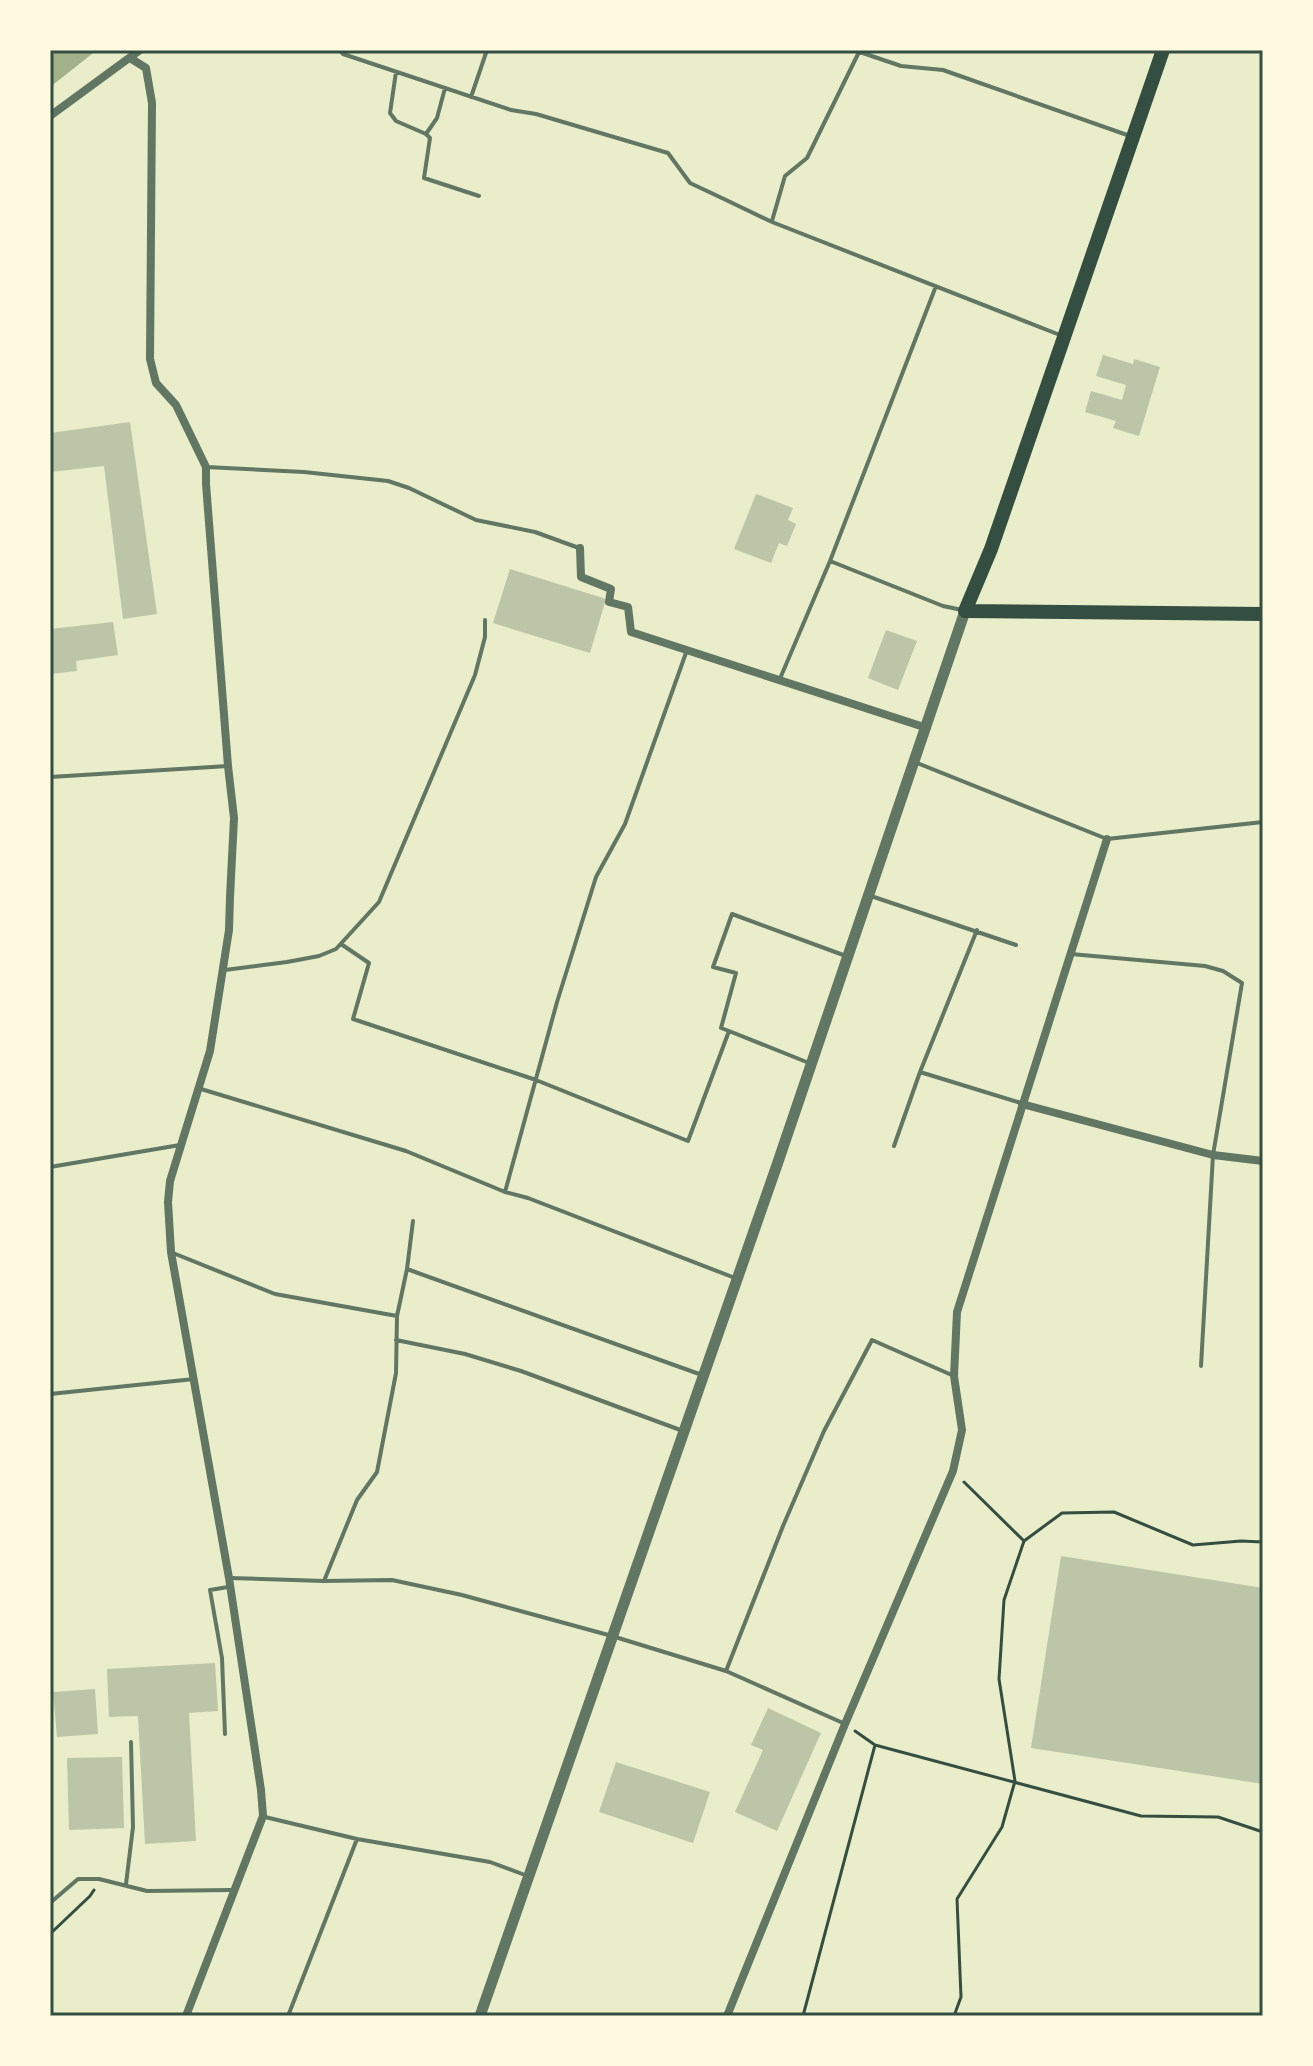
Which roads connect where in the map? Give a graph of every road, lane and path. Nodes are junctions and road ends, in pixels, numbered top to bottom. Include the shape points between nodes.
1 (140, 50) edge
2 (340, 50) edge
3 (487, 50) edge
4 (875, 50) edge
5 (1163, 50) edge
6 (857, 51) edge
7 (873, 57) junction
8 (130, 58) junction
9 (396, 72) junction
10 (445, 88) junction
11 (471, 97) junction
12 (50, 116) edge
13 (426, 134) junction
14 (1135, 138) junction
15 (479, 196) dead end
16 (772, 222) junction
17 (936, 286) junction
18 (1063, 336) junction
19 (206, 467) junction
20 (580, 548) joint
21 (830, 561) junction
22 (965, 611) junction
23 (1263, 614) edge
24 (485, 620) dead end
25 (687, 650) junction
26 (779, 681) junction
27 (927, 728) junction
28 (915, 763) junction
29 (228, 766) junction
30 (50, 777) edge
31 (1263, 822) edge
32 (1107, 839) junction
33 (868, 896) junction
34 (977, 930) junction
35 (341, 944) junction
36 (1016, 945) dead end
37 (1071, 954) junction
38 (848, 957) junction
39 (222, 970) junction
40 (729, 1031) junction
41 (811, 1064) junction
42 (920, 1072) junction
43 (536, 1080) junction
44 (197, 1088) junction
45 (1022, 1104) junction
46 (180, 1145) junction
47 (894, 1146) dead end
48 (1213, 1155) junction
49 (1263, 1161) edge
50 (50, 1167) edge
51 (505, 1192) junction
52 (413, 1221) dead end
53 (171, 1252) junction
54 (407, 1269) junction
55 (737, 1279) junction
56 (397, 1316) junction
57 (396, 1340) junction
58 (1201, 1366) dead end
59 (703, 1375) junction
60 (954, 1376) junction
61 (194, 1379) junction
62 (50, 1394) edge
63 (683, 1431) junction
64 (953, 1471) junction
65 (1024, 1541) junction
66 (1263, 1542) edge
67 (324, 1581) junction
68 (230, 1582) junction
69 (612, 1636) junction
70 (726, 1671) junction
71 (845, 1724) junction
72 (225, 1734) dead end
73 (131, 1742) dead end
74 (875, 1745) junction
75 (1015, 1781) junction
76 (263, 1816) junction
77 (1263, 1832) edge
78 (357, 1839) junction
79 (529, 1876) junction
80 (99, 1879) junction
81 (126, 1884) junction
82 (235, 1890) junction
83 (50, 1903) edge
84 (50, 1934) edge
85 (186, 2016) edge
86 (288, 2016) edge
87 (480, 2016) edge
88 (727, 2016) edge
89 (803, 2016) edge
90 (954, 2016) edge

1 - 8 street
2 - 9 lane
3 - 11 lane
4 - 7 lane
5 - 14 main road
6 - 7 lane
6 - 16 lane via 807,158 785,176
7 - 14 lane via 943,70
8 - 12 street
8 - 19 street via 146,68 152,103 150,359 156,383 176,405
9 - 10 lane
9 - 13 lane via 390,113
10 - 11 lane
10 - 13 lane via 437,118
11 - 16 lane via 668,153 690,183
13 - 15 lane via 430,138 424,178
14 - 18 main road
16 - 17 lane
17 - 18 lane
17 - 21 lane
18 - 22 main road
19 - 20 lane via 388,481 476,520
19 - 29 street
20 - 25 street via 581,577 611,589 609,602 628,607 631,632
21 - 22 lane
21 - 26 lane
22 - 23 main road
22 - 27 street
24 - 35 lane via 475,675 379,902
25 - 26 street
25 - 43 lane via 625,824 596,877
26 - 27 street
27 - 28 street
28 - 32 lane
28 - 33 street
29 - 30 lane
29 - 39 street via 234,818
31 - 32 lane
32 - 37 street
33 - 34 lane
33 - 38 street
34 - 36 lane
34 - 42 lane
35 - 39 lane via 319,956
35 - 43 lane via 369,963 353,1019
37 - 45 street
37 - 48 lane via 1205,966 1242,983
38 - 40 lane via 732,914 713,967 736,973 721,1028
38 - 41 street
39 - 44 street via 210,1051
40 - 41 lane
40 - 43 lane via 688,1141
41 - 55 street
42 - 45 lane
42 - 47 lane
43 - 51 lane
44 - 46 street
44 - 51 lane via 406,1151
45 - 48 street
45 - 60 street via 957,1312
46 - 50 lane
46 - 53 street via 168,1202
48 - 49 street
48 - 58 lane
51 - 55 lane
52 - 54 lane
53 - 56 lane via 275,1294
53 - 61 street
54 - 56 lane
54 - 59 lane
55 - 59 street
56 - 57 lane
57 - 63 lane via 521,1371
57 - 67 lane via 396,1373 377,1472 357,1500
59 - 63 street
60 - 64 street via 962,1430
60 - 70 lane via 872,1340 824,1431
61 - 62 lane
61 - 68 street
63 - 69 street
64 - 65 path
64 - 71 street
65 - 66 path via 1062,1513 1114,1512 1193,1545
65 - 75 path via 1004,1600 999,1679
67 - 68 lane
67 - 69 lane via 392,1580
68 - 72 lane via 210,1590 222,1658
68 - 76 street
69 - 70 lane
69 - 79 street
70 - 71 lane
71 - 74 path
71 - 88 street
73 - 81 lane via 133,1827
74 - 75 path
74 - 89 path
75 - 77 path via 1141,1816 1218,1817
75 - 90 path via 1002,1827 957,1899 961,1997
76 - 78 lane
76 - 82 street
78 - 79 lane via 490,1862
78 - 86 lane
79 - 87 street
80 - 81 lane
80 - 83 lane via 78,1879
80 - 84 path via 90,1896
81 - 82 lane via 147,1891
82 - 85 street

